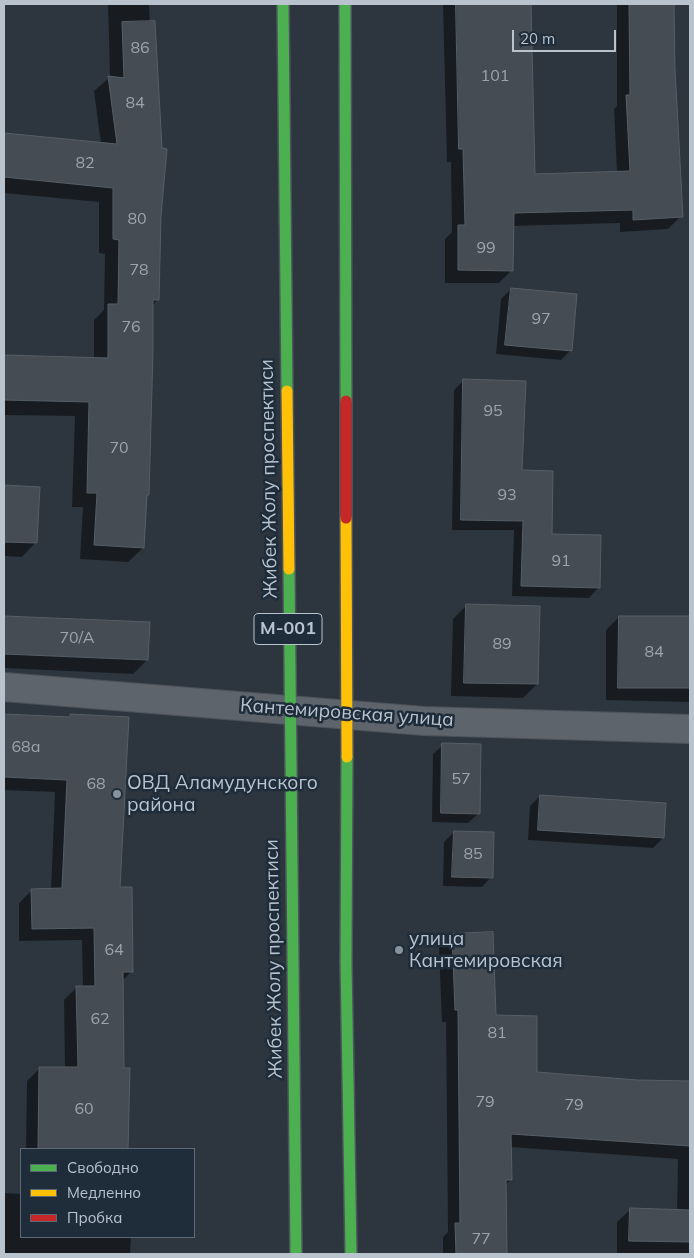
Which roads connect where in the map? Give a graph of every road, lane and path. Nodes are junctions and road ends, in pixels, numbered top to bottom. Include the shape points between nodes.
1 (283, 4) edge
2 (345, 4) edge
3 (4, 687) edge
4 (289, 709) junction
5 (347, 716) junction
6 (690, 729) edge
7 (296, 1254) edge
8 (351, 1254) edge

1 - 4 main road, Жибек Жолу проспектиси / М-001
2 - 5 main road, М-001
3 - 4 street, Кантемировская улица
4 - 5 street, Кантемировская улица
4 - 7 main road, Жибек Жолу проспектиси / М-001
5 - 6 street, Кантемировская улица
5 - 8 main road, М-001 via 346,962

